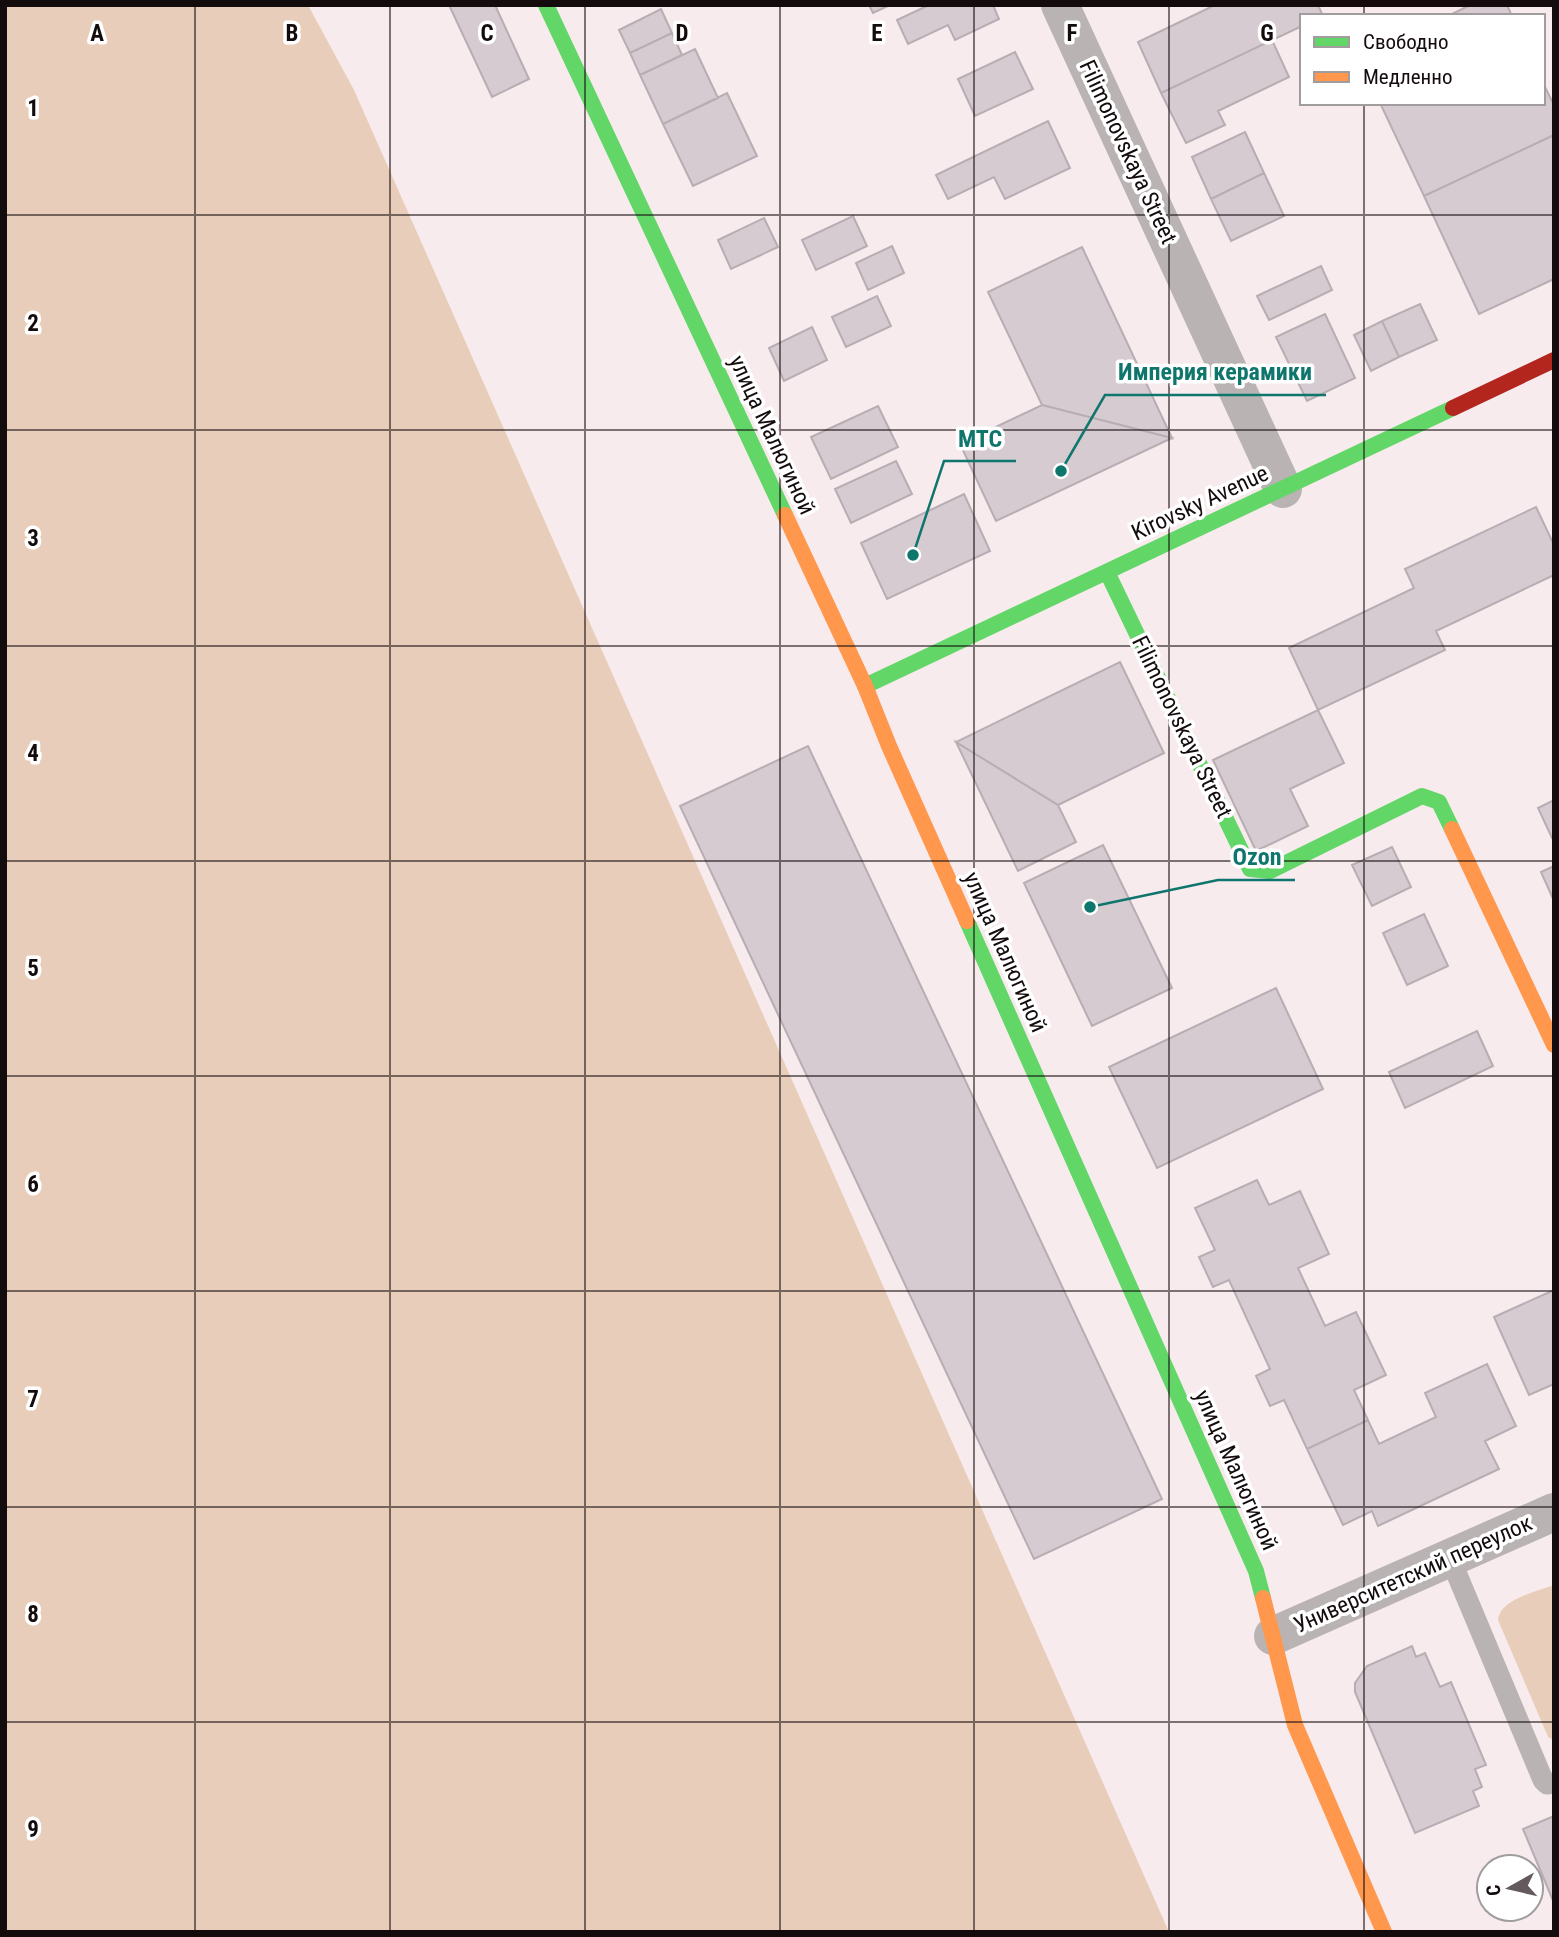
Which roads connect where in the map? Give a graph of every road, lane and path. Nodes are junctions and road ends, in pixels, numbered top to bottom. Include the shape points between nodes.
1 (546, 5) edge
2 (1060, 5) edge
3 (1554, 360) edge
4 (1283, 489) junction
5 (1107, 572) junction
6 (865, 687) junction
7 (1554, 1045) edge
8 (1554, 1512) edge
9 (1450, 1558) junction
10 (1273, 1636) junction
11 (1554, 1783) edge
12 (1384, 1932) edge

1 - 6 main road, улица Малюгиной
2 - 4 street, Filimonovskaya Street
3 - 4 main road, Kirovsky Avenue
4 - 5 main road, Kirovsky Avenue
5 - 6 main road, Kirovsky Avenue
5 - 7 main road, Filimonovskaya Street via 1250,869 1270,871 1422,796 1439,802
6 - 10 main road, улица Малюгиной via 1256,1571
8 - 9 street, Университетский переулок
9 - 10 street, Университетский переулок
9 - 11 lane via 1543,1780
10 - 12 main road, улица Малюгиной via 1295,1725

